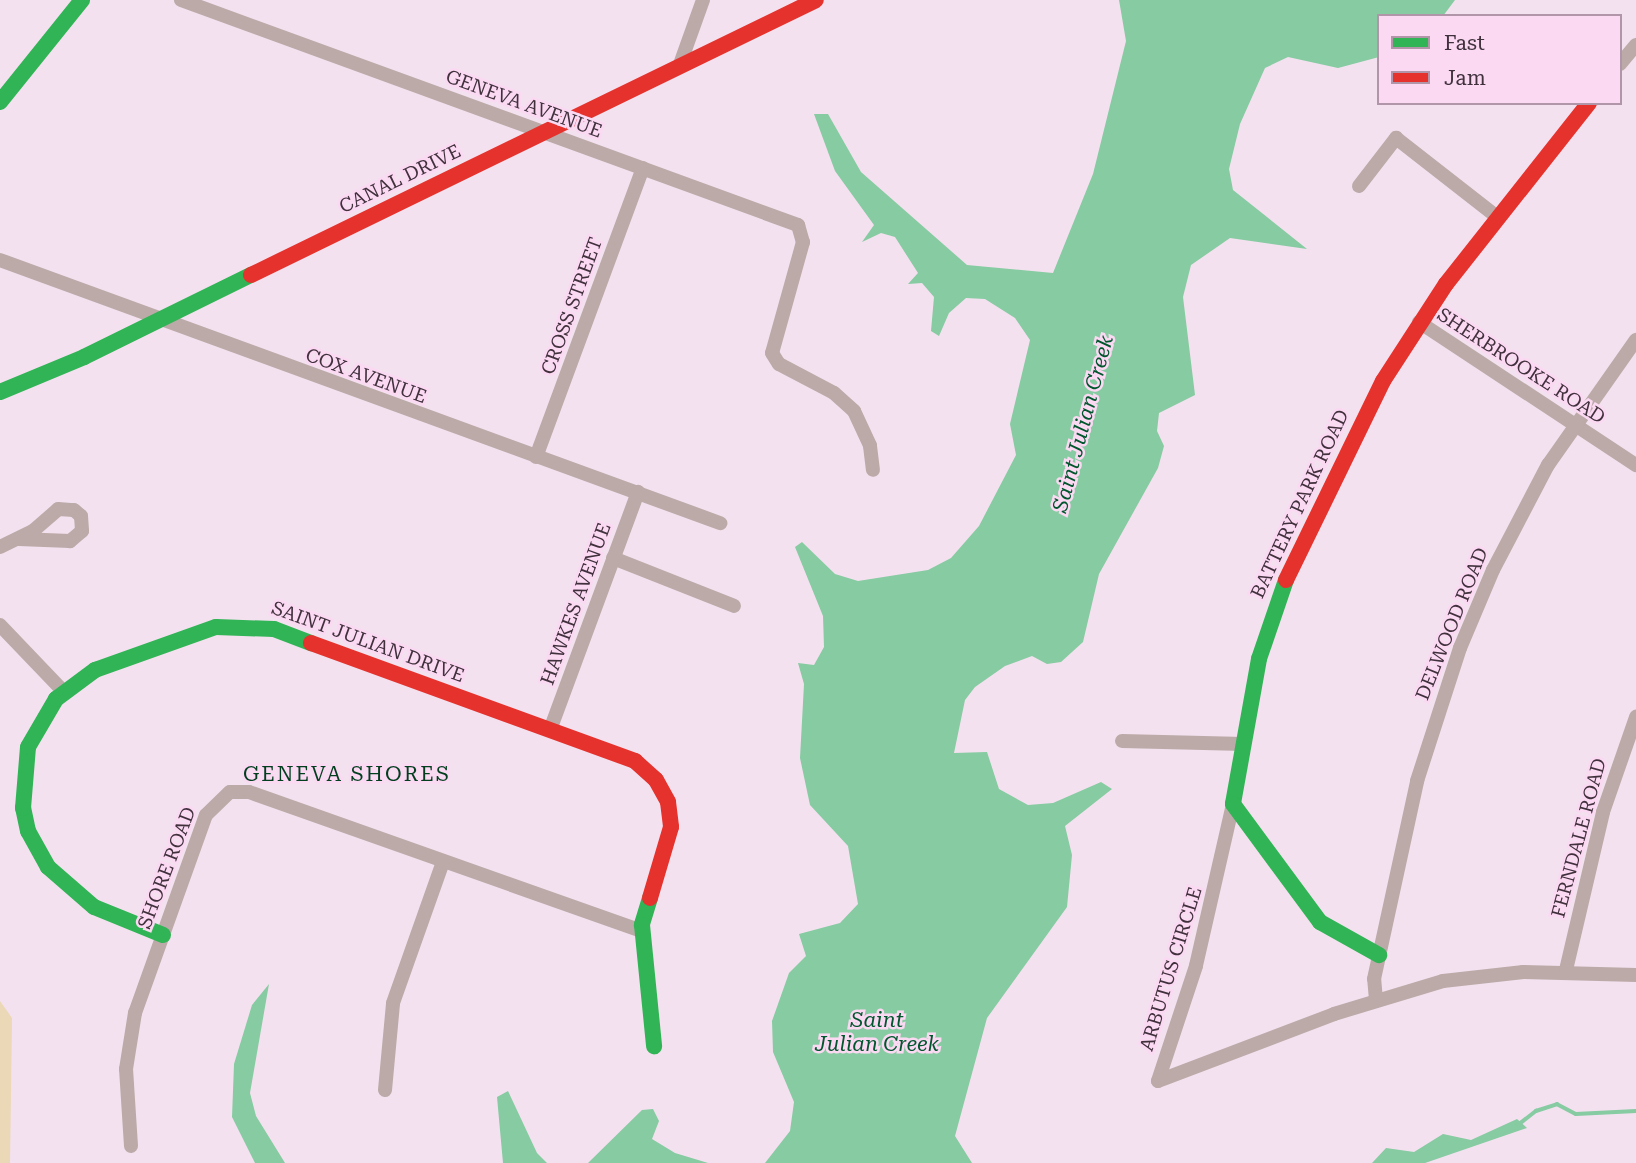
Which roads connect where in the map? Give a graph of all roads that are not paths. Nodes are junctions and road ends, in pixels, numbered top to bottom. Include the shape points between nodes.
1 (82, 0) edge
2 (181, 0) edge
3 (703, 0) edge
4 (816, 0) edge
5 (1636, 45) edge
6 (1622, 62) edge
7 (680, 67) junction
8 (0, 102) edge
9 (1587, 105) edge
10 (545, 131) junction
11 (643, 167) junction
12 (1359, 186) dead end
13 (1497, 217) junction
14 (0, 260) edge
15 (157, 320) junction
16 (1419, 322) junction
17 (1636, 340) edge
18 (0, 392) edge
19 (1574, 424) junction
20 (536, 457) junction
21 (1636, 465) edge
22 (873, 470) dead end
23 (638, 492) junction
24 (720, 523) dead end
25 (19, 539) dead end
26 (0, 547) edge
27 (613, 558) junction
28 (734, 606) dead end
29 (0, 625) edge
30 (64, 691) junction
31 (1636, 716) edge
32 (550, 730) junction
33 (1122, 741) dead end
34 (1244, 744) junction
35 (1233, 804) junction
36 (443, 862) junction
37 (642, 932) junction
38 (163, 935) junction
39 (1379, 955) junction
40 (1566, 970) junction
41 (1636, 975) edge
42 (1376, 1000) junction
43 (654, 1046) dead end
44 (385, 1090) dead end
45 (131, 1146) dead end

1 - 8 street
2 - 10 street, GENEVA AVENUE
3 - 7 street
4 - 7 street, CANAL DRIVE
5 - 6 street
7 - 10 street, CANAL DRIVE
9 - 13 street, BATTERY PARK ROAD
10 - 11 street, GENEVA AVENUE
10 - 15 street, CANAL DRIVE
11 - 20 street, CROSS STREET
11 - 22 street, GENEVA AVENUE via 798,225 804,237 773,346 775,360 834,393 853,411 868,439
12 - 13 street via 1396,138
13 - 16 street, BATTERY PARK ROAD
14 - 15 street, COX AVENUE
15 - 18 street, CANAL DRIVE
15 - 20 street, COX AVENUE
16 - 19 street, SHERBROOKE ROAD
16 - 34 street, BATTERY PARK ROAD via 1366,412 1279,594 1259,659
17 - 19 street, DELWOOD ROAD
19 - 21 street, SHERBROOKE ROAD
19 - 39 street, DELWOOD ROAD via 1505,546 1456,660 1416,781
20 - 23 street, COX AVENUE
23 - 24 street, COX AVENUE
23 - 27 street, HAWKES AVENUE
25 - 26 street
27 - 28 street
27 - 32 street, HAWKES AVENUE
29 - 30 street
30 - 32 street, SAINT JULIAN DRIVE via 95,670 216,627 257,625
30 - 38 street, SAINT JULIAN DRIVE via 34,733 25,760 22,802 28,831 48,867 74,894
31 - 40 street, FERNDALE ROAD via 1602,812
32 - 37 street, SAINT JULIAN DRIVE via 635,761 663,790 671,815 670,834 645,907
33 - 34 street
34 - 35 street, BATTERY PARK ROAD
35 - 39 street via 1321,922
35 - 42 street, ARBUTUS CIRCLE via 1196,966 1158,1081
36 - 37 street, SHORE ROAD
36 - 38 street, SHORE ROAD via 250,792 230,793 206,815
36 - 44 street via 393,1003
37 - 43 street, SAINT JULIAN DRIVE
38 - 45 street, SHORE ROAD via 130,1033 126,1104
39 - 42 street
40 - 41 street
40 - 42 street via 1443,981

